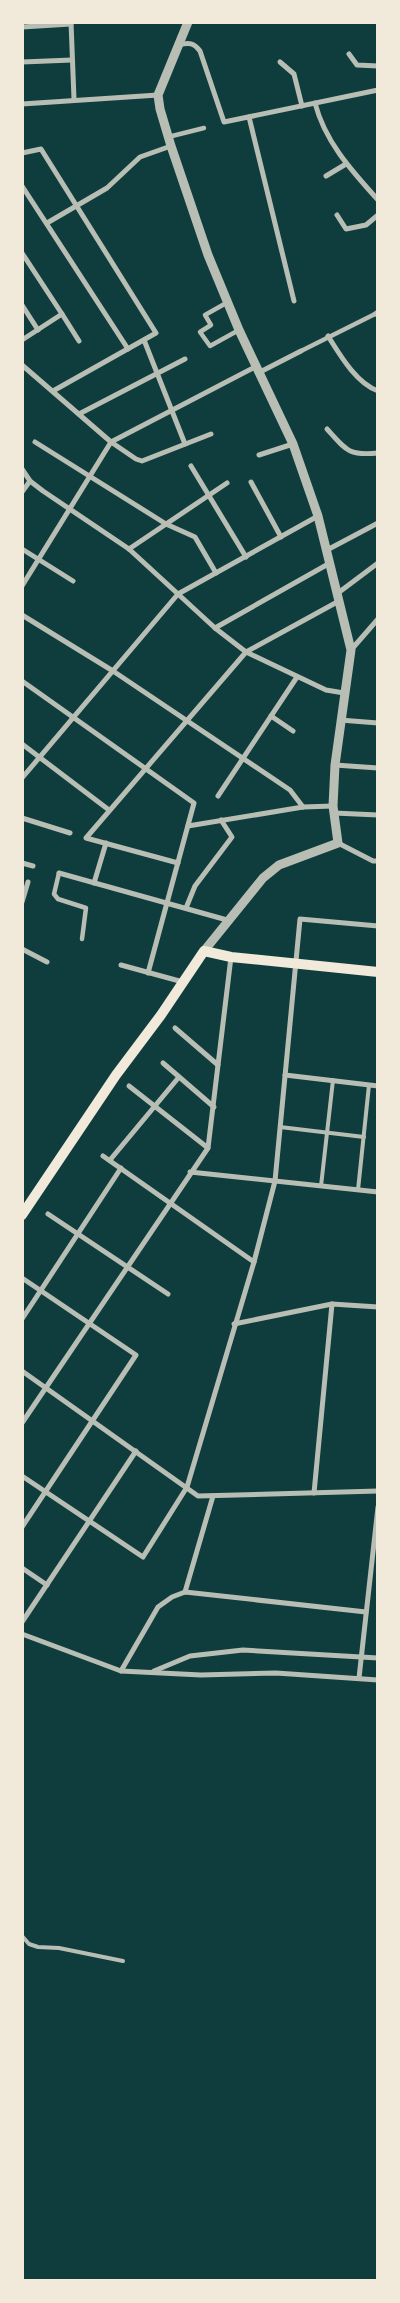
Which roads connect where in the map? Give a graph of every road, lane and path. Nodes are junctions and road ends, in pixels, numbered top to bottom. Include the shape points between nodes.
1 (188, 22) edge
2 (71, 23) edge
3 (22, 26) edge
4 (177, 46) junction
5 (349, 54) dead end
6 (72, 60) junction
7 (22, 62) edge
8 (280, 62) dead end
9 (378, 66) edge
10 (378, 90) edge
11 (158, 95) junction
12 (74, 100) junction
13 (315, 103) junction
14 (22, 104) edge
15 (302, 106) junction
16 (249, 117) junction
17 (204, 128) dead end
18 (169, 142) junction
19 (22, 153) edge
20 (346, 164) junction
21 (326, 176) dead end
22 (22, 186) edge
23 (378, 200) edge
24 (78, 206) junction
25 (336, 215) dead end
26 (378, 215) edge
27 (47, 223) junction
28 (22, 253) edge
29 (294, 301) dead end
30 (228, 302) junction
31 (22, 305) edge
32 (376, 313) edge
33 (62, 314) junction
34 (38, 330) junction
35 (239, 330) junction
36 (328, 336) junction
37 (22, 340) edge
38 (144, 340) junction
39 (79, 341) dead end
40 (128, 348) junction
41 (301, 351) joint
42 (185, 359) dead end
43 (22, 366) edge
44 (258, 369) junction
45 (157, 373) junction
46 (53, 391) junction
47 (378, 391) edge
48 (171, 409) junction
49 (79, 414) junction
50 (327, 429) dead end
51 (211, 434) dead end
52 (35, 442) dead end
53 (111, 442) junction
54 (185, 444) junction
55 (293, 444) junction
56 (378, 453) edge
57 (259, 455) dead end
58 (191, 466) dead end
59 (22, 469) edge
60 (90, 477) junction
61 (30, 481) junction
62 (226, 482) dead end
63 (251, 482) dead end
64 (22, 492) edge
65 (210, 494) junction
66 (70, 509) junction
67 (318, 516) junction
68 (166, 524) junction
69 (376, 526) edge
70 (281, 537) junction
71 (22, 549) edge
72 (129, 549) junction
73 (327, 550) junction
74 (246, 557) junction
75 (39, 559) junction
76 (330, 562) junction
77 (378, 563) edge
78 (216, 573) junction
79 (73, 581) dead end
80 (22, 586) edge
81 (178, 594) junction
82 (339, 597) junction
83 (22, 615) edge
84 (378, 619) edge
85 (215, 628) junction
86 (351, 650) junction
87 (246, 652) junction
88 (113, 671) junction
89 (297, 677) junction
90 (22, 681) edge
91 (344, 693) junction
92 (271, 716) junction
93 (74, 717) junction
94 (186, 720) junction
95 (340, 720) junction
96 (378, 723) edge
97 (292, 732) dead end
98 (22, 744) edge
99 (40, 757) junction
100 (243, 759) junction
101 (335, 765) junction
102 (145, 768) junction
103 (378, 768) edge
104 (22, 778) edge
105 (218, 796) dead end
106 (302, 807) junction
107 (333, 809) junction
108 (109, 810) junction
109 (378, 815) edge
110 (22, 818) edge
111 (221, 820) junction
112 (188, 826) junction
113 (70, 833) dead end
114 (338, 843) junction
115 (106, 844) junction
116 (375, 861) edge
117 (22, 863) edge
118 (178, 863) junction
119 (33, 866) dead end
120 (59, 873) joint
121 (28, 882) dead end
122 (94, 883) junction
123 (22, 902) edge
124 (167, 903) junction
125 (186, 908) junction
126 (227, 920) junction
127 (378, 926) edge
128 (82, 939) dead end
129 (22, 948) edge
130 (204, 951) junction
131 (231, 957) junction
132 (47, 962) dead end
133 (295, 963) junction
134 (122, 965) dead end
135 (378, 972) edge
136 (148, 973) junction
137 (184, 982) junction
138 (175, 1028) dead end
139 (163, 1063) dead end
140 (218, 1065) junction
141 (285, 1075) junction
142 (180, 1077) junction
143 (333, 1080) junction
144 (369, 1085) junction
145 (129, 1086) dead end
146 (378, 1086) edge
147 (155, 1106) junction
148 (214, 1107) junction
149 (280, 1128) junction
150 (327, 1133) junction
151 (364, 1137) junction
152 (208, 1148) junction
153 (103, 1156) dead end
154 (110, 1160) junction
155 (121, 1168) junction
156 (190, 1172) junction
157 (275, 1181) junction
158 (322, 1186) junction
159 (358, 1190) junction
160 (378, 1192) edge
161 (169, 1202) junction
162 (48, 1214) dead end
163 (22, 1215) edge
164 (78, 1234) junction
165 (254, 1262) junction
166 (126, 1267) junction
167 (22, 1278) edge
168 (41, 1290) junction
169 (168, 1294) dead end
170 (332, 1304) junction
171 (378, 1307) edge
172 (22, 1319) edge
173 (89, 1323) junction
174 (234, 1324) junction
175 (22, 1371) edge
176 (46, 1388) junction
177 (93, 1421) junction
178 (22, 1422) edge
179 (136, 1451) junction
180 (22, 1476) edge
181 (187, 1487) junction
182 (378, 1491) edge
183 (46, 1492) junction
184 (314, 1492) junction
185 (213, 1496) junction
186 (378, 1507) edge
187 (89, 1521) junction
188 (22, 1527) edge
189 (22, 1568) edge
190 (47, 1585) junction
191 (184, 1592) junction
192 (366, 1612) junction
193 (22, 1622) edge
194 (22, 1634) edge
195 (361, 1657) junction
196 (378, 1658) edge
197 (121, 1671) junction
198 (153, 1671) junction
199 (359, 1678) junction
200 (378, 1680) edge
201 (378, 1824) edge
202 (378, 1834) edge
203 (22, 1936) edge
204 (123, 1961) dead end

1 - 4 street
2 - 3 street
2 - 6 street
4 - 11 street
4 - 16 street via 187,42 200,50 224,122
5 - 9 street via 357,65
6 - 7 street
6 - 12 street
8 - 15 street via 294,74
10 - 13 street
11 - 12 street
11 - 18 street
12 - 14 street
13 - 15 street
13 - 20 street via 326,133
15 - 16 street
16 - 29 street
17 - 18 street
18 - 24 street via 140,157 107,188
18 - 30 street via 208,255
19 - 24 street via 41,149
20 - 21 street
20 - 23 street
22 - 27 street
24 - 27 street
24 - 38 street via 156,333
25 - 26 street via 346,229 366,225
27 - 40 street
28 - 33 street
30 - 35 street
30 - 35 street via 205,315 211,325 200,332 210,346
31 - 34 street
32 - 36 street
33 - 34 street
33 - 39 street
34 - 37 street
35 - 44 street
36 - 41 street
36 - 47 street via 367,387
38 - 40 street
38 - 45 street
40 - 46 street
41 - 44 street
42 - 45 street
43 - 46 street
44 - 48 street
44 - 55 street
45 - 48 street
45 - 49 street
46 - 49 street
48 - 53 street
48 - 54 street
49 - 53 street
50 - 56 street via 344,448 358,455
51 - 54 street
52 - 60 street
53 - 54 street via 142,461
53 - 60 street
55 - 57 street
55 - 67 street
58 - 65 street
59 - 61 street
60 - 66 street
60 - 68 street
61 - 64 street
61 - 66 street
62 - 65 street
63 - 70 street
65 - 68 street
65 - 74 street
66 - 72 street
66 - 75 street
67 - 70 street
67 - 73 street
68 - 72 street
68 - 78 street via 195,537
69 - 73 street
70 - 74 street
71 - 75 street
72 - 81 street
73 - 76 street
74 - 78 street
75 - 79 street
75 - 80 street
76 - 82 street
76 - 85 street
77 - 82 street
78 - 81 street
81 - 85 street
81 - 88 street
82 - 86 street
82 - 87 street
83 - 88 street
84 - 86 street
85 - 87 street
86 - 91 street
87 - 89 street
87 - 94 street
88 - 93 street
88 - 94 street
89 - 91 street via 326,690
89 - 92 street
90 - 93 street
91 - 95 street
92 - 97 street
92 - 100 street
93 - 99 street
93 - 102 street
94 - 100 street
94 - 102 street
95 - 96 street
95 - 101 street
98 - 99 street
99 - 104 street
99 - 108 street
100 - 105 street
100 - 106 street via 290,790
101 - 103 street
101 - 107 street
102 - 108 street
102 - 112 street via 194,803
106 - 107 street
106 - 111 street
107 - 109 street
107 - 114 street
108 - 115 street via 86,838
110 - 113 street
111 - 112 street
111 - 125 street via 232,837 195,886
112 - 118 street
114 - 116 street
114 - 126 street via 279,866 263,878
115 - 118 street
115 - 122 street
117 - 119 street
118 - 124 street
120 - 122 street
120 - 128 street via 54,894 58,900 86,908
121 - 123 street
122 - 124 street
124 - 125 street
124 - 136 street
125 - 126 street
126 - 130 street
127 - 133 street via 300,919
129 - 132 street
130 - 131 main road
130 - 137 main road
131 - 133 main road
131 - 140 street
133 - 135 main road
133 - 141 street
134 - 136 street
136 - 137 street
137 - 163 main road via 116,1075
138 - 140 street
139 - 142 street
140 - 148 street
141 - 143 street
141 - 149 street
142 - 147 street
142 - 148 street
143 - 144 street
143 - 150 lane
144 - 146 street
144 - 151 lane
145 - 147 street
147 - 152 street
147 - 154 street
148 - 152 street
149 - 150 lane
149 - 157 street
150 - 151 lane
150 - 158 lane
151 - 159 lane
152 - 156 street
153 - 154 street
154 - 155 street
155 - 161 street
155 - 164 street
156 - 157 street
156 - 161 street
157 - 158 street
157 - 165 street
158 - 159 street
159 - 160 street
161 - 165 street
161 - 166 street
162 - 164 street
164 - 166 street
164 - 168 street
165 - 174 street
166 - 169 street
166 - 173 street
167 - 168 street
168 - 172 street
168 - 173 street
170 - 171 street
170 - 174 street
170 - 184 street
173 - 176 street
173 - 177 street via 136,1355
174 - 181 street
175 - 176 street
176 - 177 street
176 - 178 street
177 - 179 street
177 - 183 street
179 - 181 street
179 - 187 street
180 - 183 street
181 - 185 street via 198,1496
181 - 187 street via 143,1557
182 - 184 street
183 - 187 street
183 - 188 street
184 - 185 street
185 - 191 street
186 - 192 street
187 - 190 street
189 - 190 street
190 - 193 street
191 - 192 street
191 - 197 street via 172,1596 158,1607
192 - 195 street
194 - 197 street
195 - 196 street
195 - 198 street via 243,1650 190,1656
195 - 199 street
197 - 198 street
198 - 199 street
199 - 200 street
201 - 202 lane
203 - 204 lane via 29,1944

